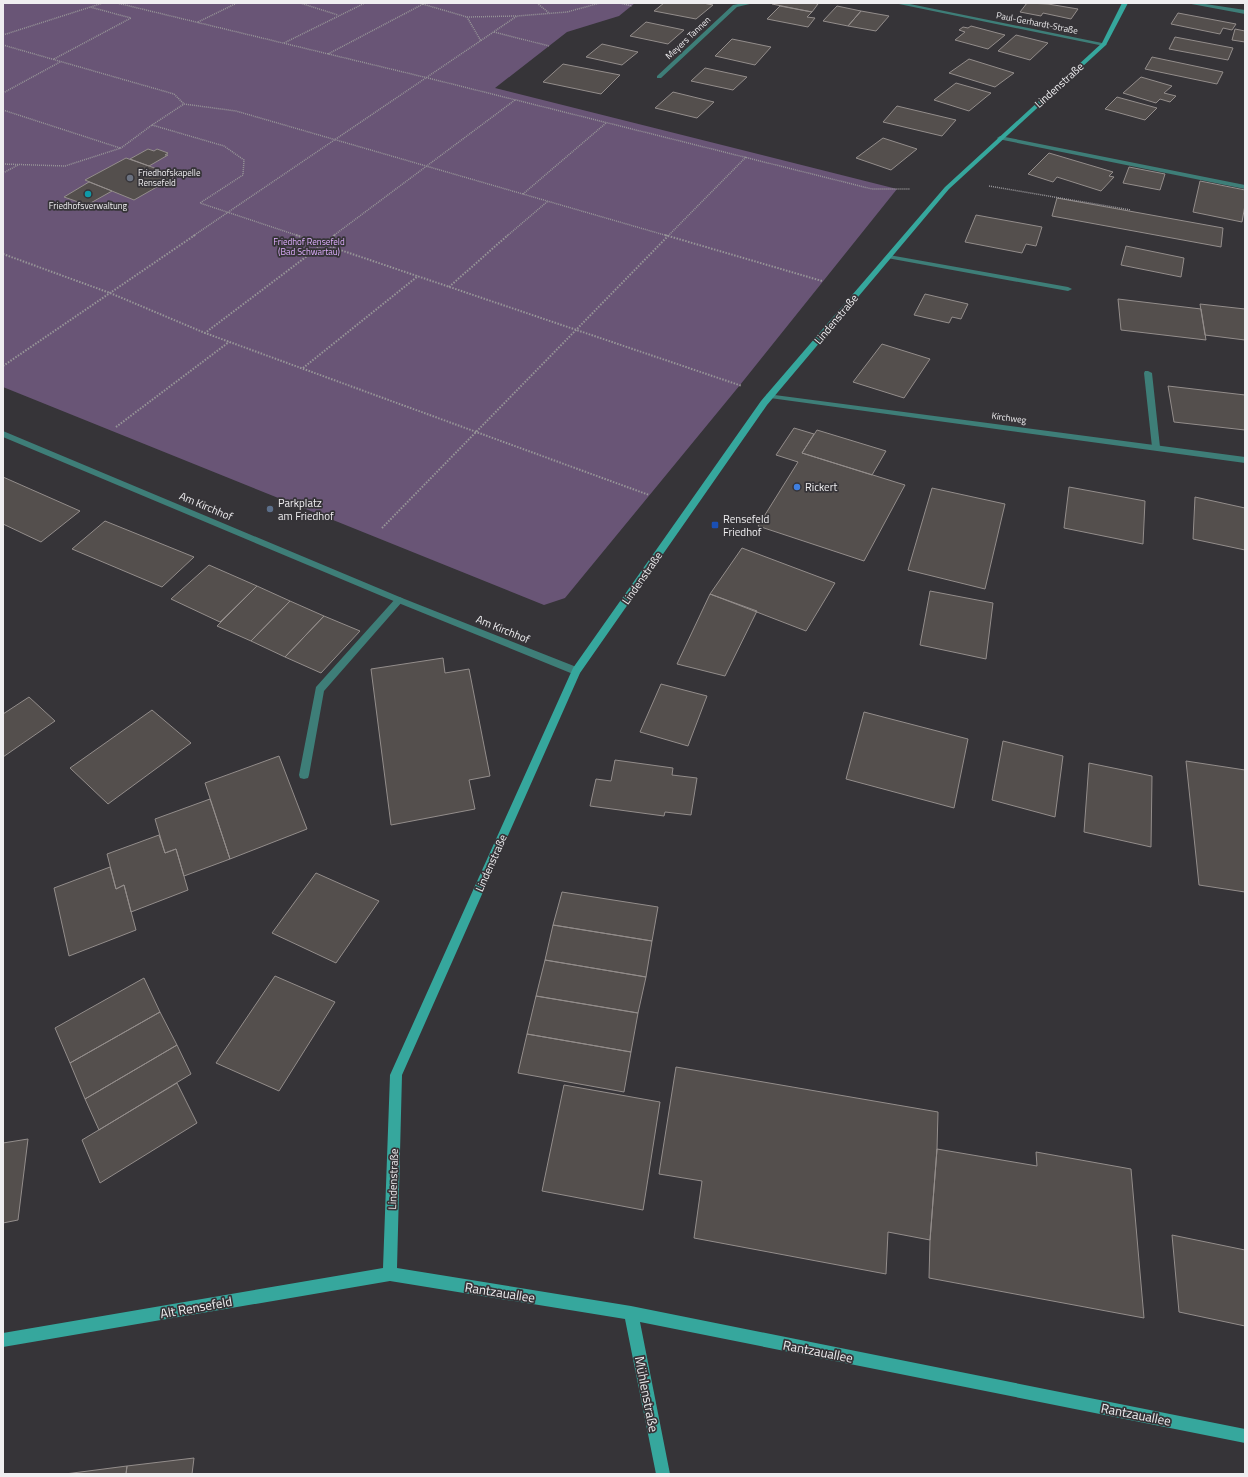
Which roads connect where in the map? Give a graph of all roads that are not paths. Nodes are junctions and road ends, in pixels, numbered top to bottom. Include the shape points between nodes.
1 (751, 3) edge
2 (897, 3) edge
3 (1125, 3) edge
4 (1189, 3) edge
5 (1245, 12) edge
6 (1104, 44) junction
7 (659, 77) dead end
8 (1000, 138) junction
9 (1245, 187) edge
10 (889, 257) junction
11 (1068, 289) dead end
12 (1148, 373) dead end
13 (770, 396) junction
14 (3, 434) edge
15 (1156, 447) junction
16 (1245, 460) edge
17 (399, 600) junction
18 (576, 671) junction
19 (304, 775) dead end
20 (390, 1274) junction
21 (631, 1313) junction
22 (3, 1340) edge
23 (1245, 1436) edge
24 (663, 1474) edge

1 - 7 street, Meyers Tannen via 735,6
2 - 6 street, Paul-Gerhardt-Straße
3 - 6 street, Lindenstraße
4 - 5 street
6 - 8 street, Lindenstraße
8 - 9 street
8 - 10 street, Lindenstraße via 947,188
10 - 11 street
10 - 13 street, Lindenstraße
12 - 15 street
13 - 15 street, Kirchweg
13 - 18 street, Lindenstraße
14 - 17 street, Am Kirchhof
15 - 16 street, Kirchweg
17 - 18 street, Am Kirchhof
17 - 19 street via 319,690
18 - 20 street, Lindenstraße via 396,1075
20 - 21 street, Rantzauallee
20 - 22 street, Alt Rensefeld
21 - 23 street, Rantzauallee
21 - 24 street, Mühlenstraße

